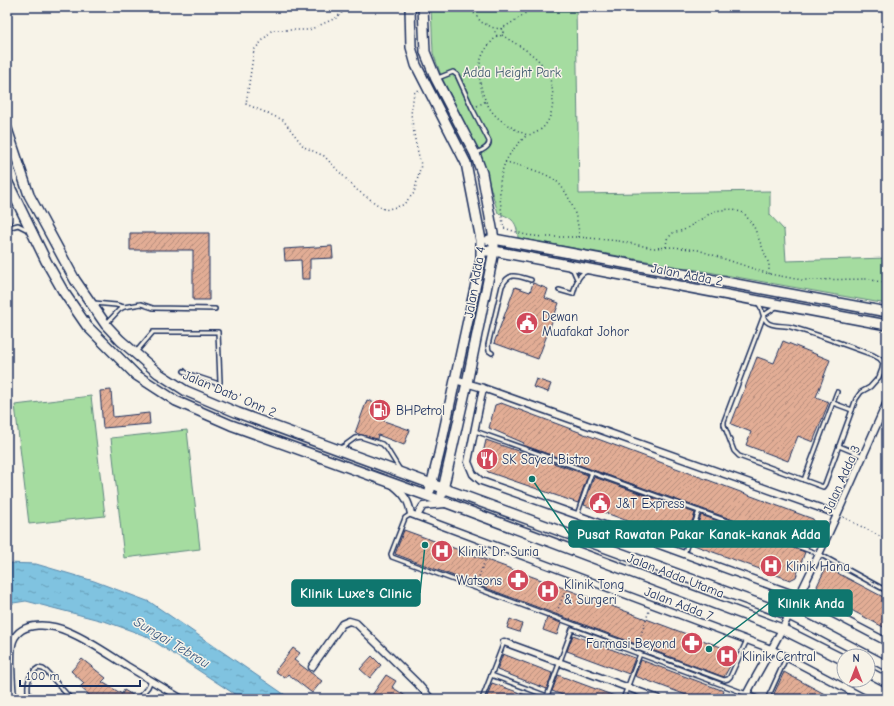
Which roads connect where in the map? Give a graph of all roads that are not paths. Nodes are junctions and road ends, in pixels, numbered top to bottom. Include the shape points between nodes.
1 (410, 7) edge
2 (423, 7) edge
3 (436, 79) junction
4 (7, 128) edge
5 (475, 154) junction
6 (7, 181) edge
7 (7, 218) edge
8 (9, 227) edge
9 (481, 240) junction
10 (494, 240) junction
11 (37, 241) junction
12 (482, 251) junction
13 (494, 251) junction
14 (524, 257) junction
15 (546, 261) junction
16 (490, 275) junction
17 (624, 276) junction
18 (578, 279) junction
19 (530, 280) dead end
20 (559, 290) dead end
21 (755, 300) junction
22 (89, 302) junction
23 (780, 305) junction
24 (124, 307) junction
25 (215, 308) dead end
26 (887, 312) edge
27 (764, 315) junction
28 (106, 325) junction
29 (887, 325) edge
30 (134, 353) junction
31 (492, 353) dead end
32 (184, 371) dead end
33 (455, 380) junction
34 (467, 383) junction
35 (483, 388) junction
36 (837, 392) dead end
37 (887, 402) edge
38 (833, 403) junction
39 (852, 410) junction
40 (475, 431) junction
41 (839, 446) junction
42 (336, 449) junction
43 (863, 456) junction
44 (592, 472) junction
45 (402, 473) junction
46 (804, 480) junction
47 (388, 481) junction
48 (432, 484) junction
49 (444, 488) junction
50 (428, 496) junction
51 (440, 500) junction
52 (450, 504) junction
53 (699, 512) junction
54 (837, 514) junction
55 (414, 515) junction
56 (577, 515) junction
57 (684, 554) junction
58 (819, 554) junction
59 (887, 591) edge
60 (798, 596) junction
61 (789, 615) junction
62 (782, 629) junction
63 (747, 640) junction
64 (504, 642) joint
65 (887, 642) edge
66 (771, 649) junction
67 (640, 654) junction
68 (787, 656) junction
69 (836, 656) edge
70 (560, 662) junction
71 (887, 666) edge
72 (312, 667) dead end
73 (491, 675) junction
74 (876, 676) edge
75 (151, 680) junction
76 (887, 682) edge
77 (627, 687) junction
78 (746, 696) edge
79 (546, 697) edge
80 (13, 699) edge
81 (30, 699) edge
82 (71, 699) edge
83 (138, 699) edge
84 (182, 699) edge
85 (431, 699) edge
86 (482, 699) edge
87 (555, 699) edge
88 (623, 699) edge
89 (659, 699) edge
90 (760, 699) edge
91 (772, 699) edge
92 (866, 699) edge

1 - 9 main road, Jalan Adda 4 via 411,47 416,65 466,163
2 - 3 main road, Jalan Adda 4 via 425,52
3 - 5 main road, Jalan Adda 4
3 - 5 lane via 456,73 489,141 488,147
4 - 22 main road, Jalan Dato' Onn 2 via 29,195
5 - 10 main road, Jalan Adda 4 via 482,173
6 - 11 main road, Jalan Dato' Onn 2
7 - 8 lane
8 - 11 lane via 18,225 27,229
9 - 10 main road, Jalan Adda 2
9 - 12 main road, Jalan Adda 4
10 - 13 main road, Jalan Adda 4
10 - 26 main road, Jalan Adda 2
11 - 47 main road, Jalan Dato' Onn 2 via 63,291 87,326 143,379 176,401 231,425
12 - 13 main road, Jalan Adda 2
12 - 33 main road, Jalan Adda 4
13 - 14 main road, Jalan Adda 2
13 - 16 main road, Jalan Adda 4
14 - 15 main road, Jalan Adda 2
14 - 16 main road via 500,259
15 - 17 main road, Jalan Adda 2
15 - 18 lane via 573,270
16 - 34 main road, Jalan Adda 4
17 - 18 lane via 617,278 589,271 584,272
17 - 21 main road, Jalan Adda 2
18 - 20 lane via 573,294
19 - 31 lane via 512,275 506,278 488,345
21 - 23 main road, Jalan Adda 2
21 - 27 lane via 761,306
22 - 24 lane
22 - 28 main road, Jalan Dato' Onn 2
23 - 27 lane
23 - 29 main road, Jalan Adda 2
24 - 25 lane via 141,304 153,308
24 - 28 lane
27 - 39 lane via 766,322 770,324 796,328 880,359 883,363 879,377 861,392
27 - 46 lane via 724,425 734,451 739,456
28 - 30 main road, Jalan Dato' Onn 2
30 - 32 lane via 153,332 218,332 219,384
30 - 42 main road, Jalan Dato' Onn 2 via 186,391
33 - 34 street
33 - 48 main road, Jalan Adda 4
34 - 35 street
34 - 49 main road, Jalan Adda 4
35 - 40 street
35 - 54 street
36 - 38 lane
37 - 43 street, Jalan Adda 3
38 - 39 lane
38 - 46 lane
39 - 41 lane
40 - 44 lane
40 - 56 street via 468,462 473,474 480,481
41 - 43 lane
41 - 46 lane via 825,484 822,486
42 - 45 main road, Jalan Dato' Onn 2
42 - 45 lane via 361,437 382,444
43 - 54 street, Jalan Adda 3
44 - 53 lane
44 - 56 lane
45 - 48 main road, Jalan Dato' Onn 2
47 - 50 main road, Jalan Dato' Onn 2
47 - 55 street via 402,492
48 - 49 main road, Jalan Adda Utama
48 - 50 main road, Jalan Adda 4
49 - 51 main road, Jalan Adda 4
49 - 61 main road, Jalan Adda Utama
50 - 51 main road, Jalan Adda Utama
51 - 52 main road, Jalan Adda Utama
52 - 55 street via 424,506
52 - 62 main road, Jalan Adda Utama
53 - 57 lane
53 - 58 lane
54 - 58 street, Jalan Adda 3
55 - 63 street, Jalan Adda 7
55 - 63 lane via 405,518 391,556 724,680 730,677
56 - 57 street
57 - 60 street
58 - 59 lane
58 - 60 street, Jalan Adda 3
60 - 61 street, Jalan Adda 3
60 - 65 street
61 - 62 street, Jalan Adda 3
61 - 71 main road, Jalan Adda Utama
62 - 66 street, Jalan Adda 3
62 - 69 main road, Jalan Adda Utama
63 - 66 street, Jalan Adda 7
64 - 70 street
64 - 73 lane
66 - 68 street, Jalan Adda 7
66 - 78 street, Jalan Adda 3
67 - 70 lane via 572,629
67 - 77 lane
67 - 78 lane
68 - 91 lane via 770,691
68 - 92 street, Jalan Adda 7
70 - 77 street
70 - 79 lane
72 - 85 street via 342,624 349,621 356,623
73 - 79 lane
73 - 86 lane
74 - 76 main road
75 - 80 street via 68,631 52,626 31,626 17,634 12,642
75 - 83 lane
75 - 84 street
77 - 88 lane
77 - 89 street
78 - 90 lane
79 - 87 lane
81 - 82 lane via 27,688 29,679 38,668 47,672

